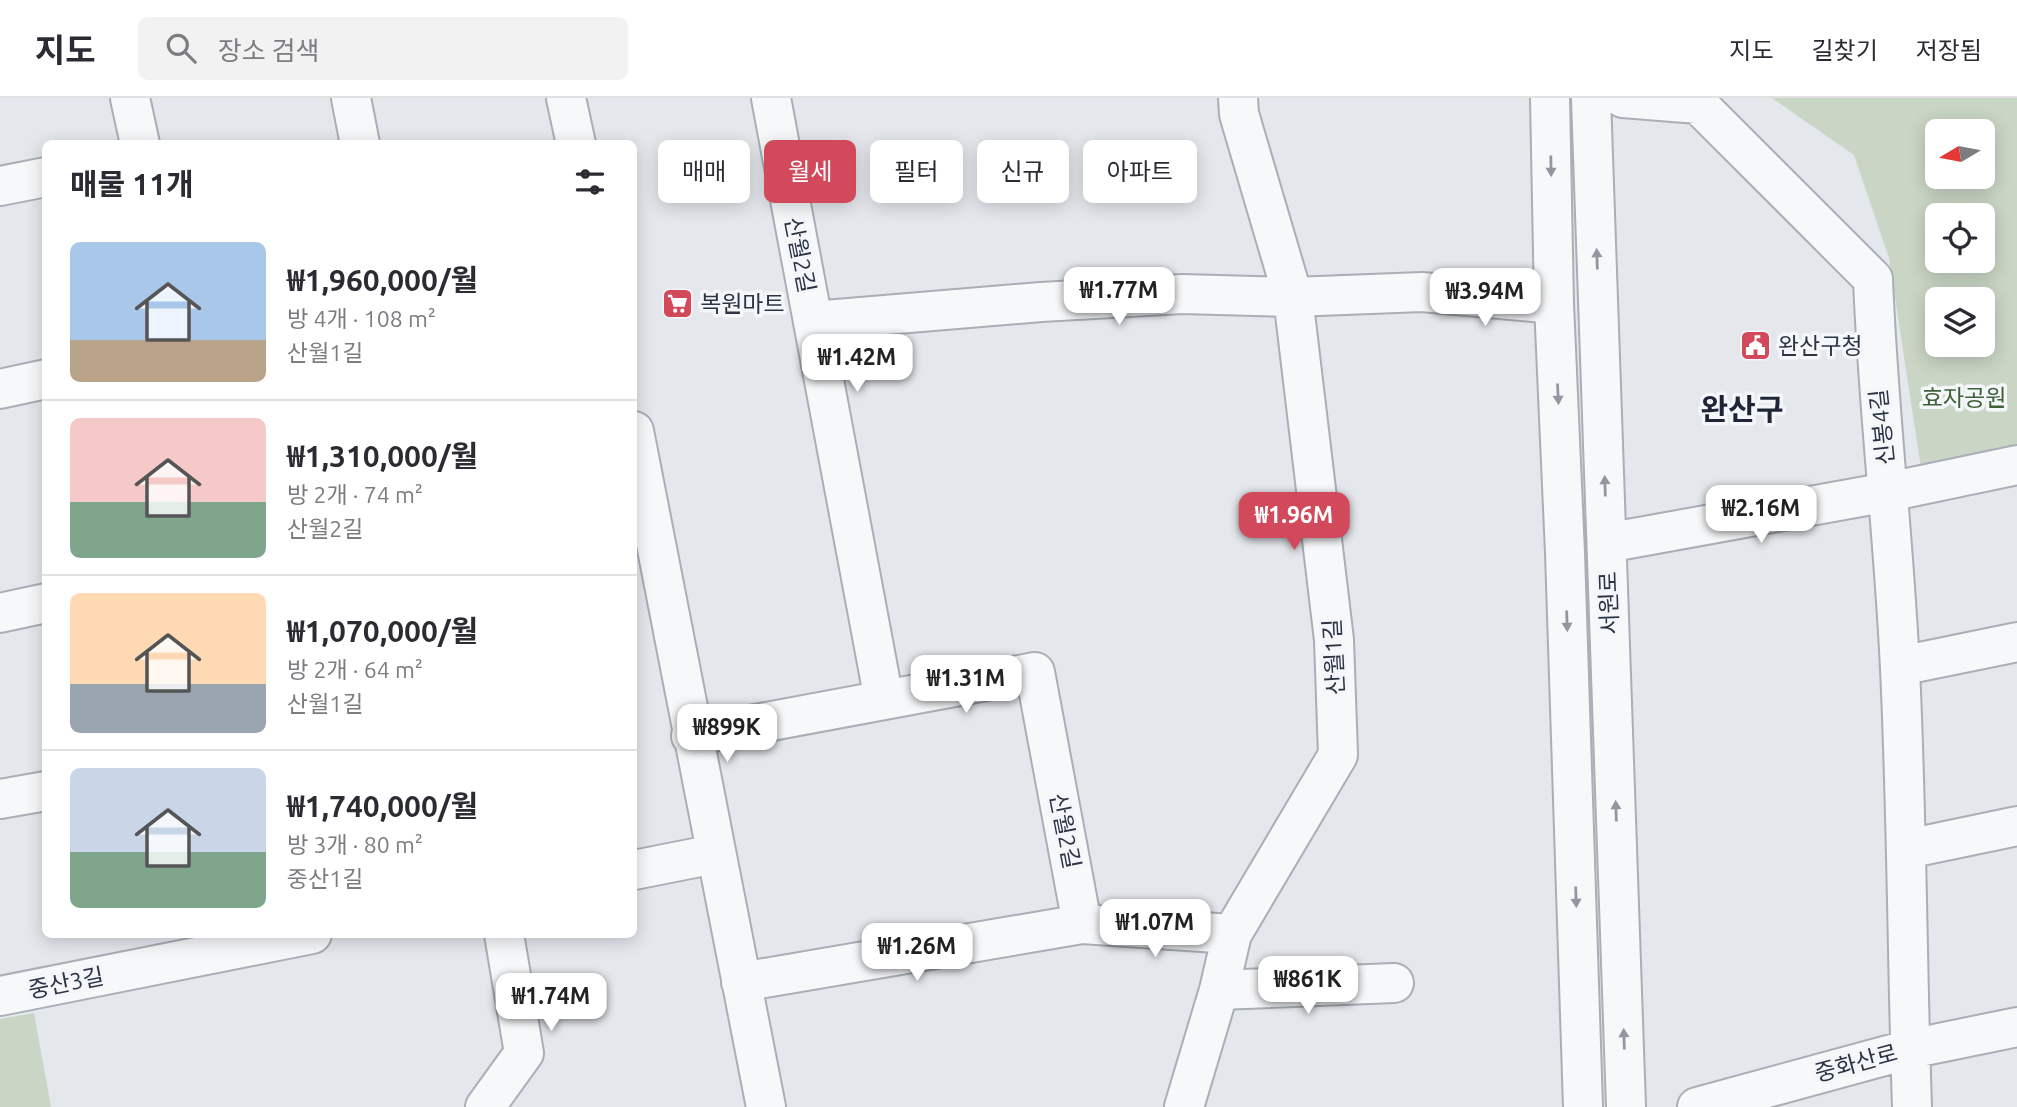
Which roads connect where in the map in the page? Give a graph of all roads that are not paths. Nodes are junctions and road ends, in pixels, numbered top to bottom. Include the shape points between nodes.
1 (130, 98) edge
2 (351, 98) edge
3 (566, 98) edge
4 (771, 98) edge
5 (1550, 98) edge
6 (1591, 98) edge
7 (1623, 98) edge
8 (1235, 103) edge
9 (139, 140) edge
10 (359, 140) edge
11 (575, 140) edge
12 (42, 178) edge
13 (0, 186) edge
14 (1293, 297) junction
15 (1554, 304) junction
16 (813, 321) junction
17 (42, 380) edge
18 (0, 389) edge
19 (637, 447) edge
20 (2017, 465) edge
21 (1888, 492) junction
22 (1623, 540) dead end
23 (42, 604) edge
24 (0, 612) edge
25 (2017, 642) edge
26 (1900, 666) junction
27 (884, 700) junction
28 (691, 736) junction
29 (42, 791) edge
30 (0, 799) edge
31 (2017, 827) edge
32 (1907, 849) junction
33 (715, 854) junction
34 (637, 869) edge
35 (1082, 924) junction
36 (1232, 934) junction
37 (292, 938) edge
38 (505, 938) edge
39 (741, 982) junction
40 (1394, 983) dead end
41 (1219, 990) junction
42 (0, 996) edge
43 (2017, 1027) edge
44 (1910, 1049) junction
45 (485, 1107) edge
46 (765, 1107) edge
47 (1184, 1107) edge
48 (1583, 1107) edge
49 (1626, 1107) edge
50 (1697, 1107) edge
51 (1912, 1107) edge

1 - 9 street
2 - 10 street
3 - 11 street
4 - 16 street, 산월2길
5 -> 15 street, 서원로
49 -> 6 street, 서원로
7 - 21 street, 신봉4길 via 1698,104 1873,279 1886,373
8 - 14 street, 산월1길
12 - 13 street
14 - 15 street via 1422,292
14 - 16 street via 1093,299
14 - 36 street, 산월1길 via 1335,640 1338,755
15 -> 48 street, 서원로
16 - 27 street, 산월2길
17 - 18 street
19 - 28 street
20 - 21 street, 신봉4길
21 - 22 street
21 - 26 street, 신봉4길
23 - 24 street
25 - 26 street
26 - 32 street, 신봉4길
27 - 28 street, 산월2길
27 - 35 street, 산월2길 via 1035,672
28 - 33 street
29 - 30 street
31 - 32 street
32 - 44 street, 신봉4길
33 - 34 street
33 - 39 street
35 - 36 street
35 - 39 street
36 - 41 street, 산월1길
37 - 42 street, 중산3길
38 - 45 street via 524,1053
39 - 46 street
40 - 41 street
41 - 47 street, 산월1길
43 - 44 street, 중화산로
44 - 50 street, 중화산로
44 - 51 street, 신봉4길

